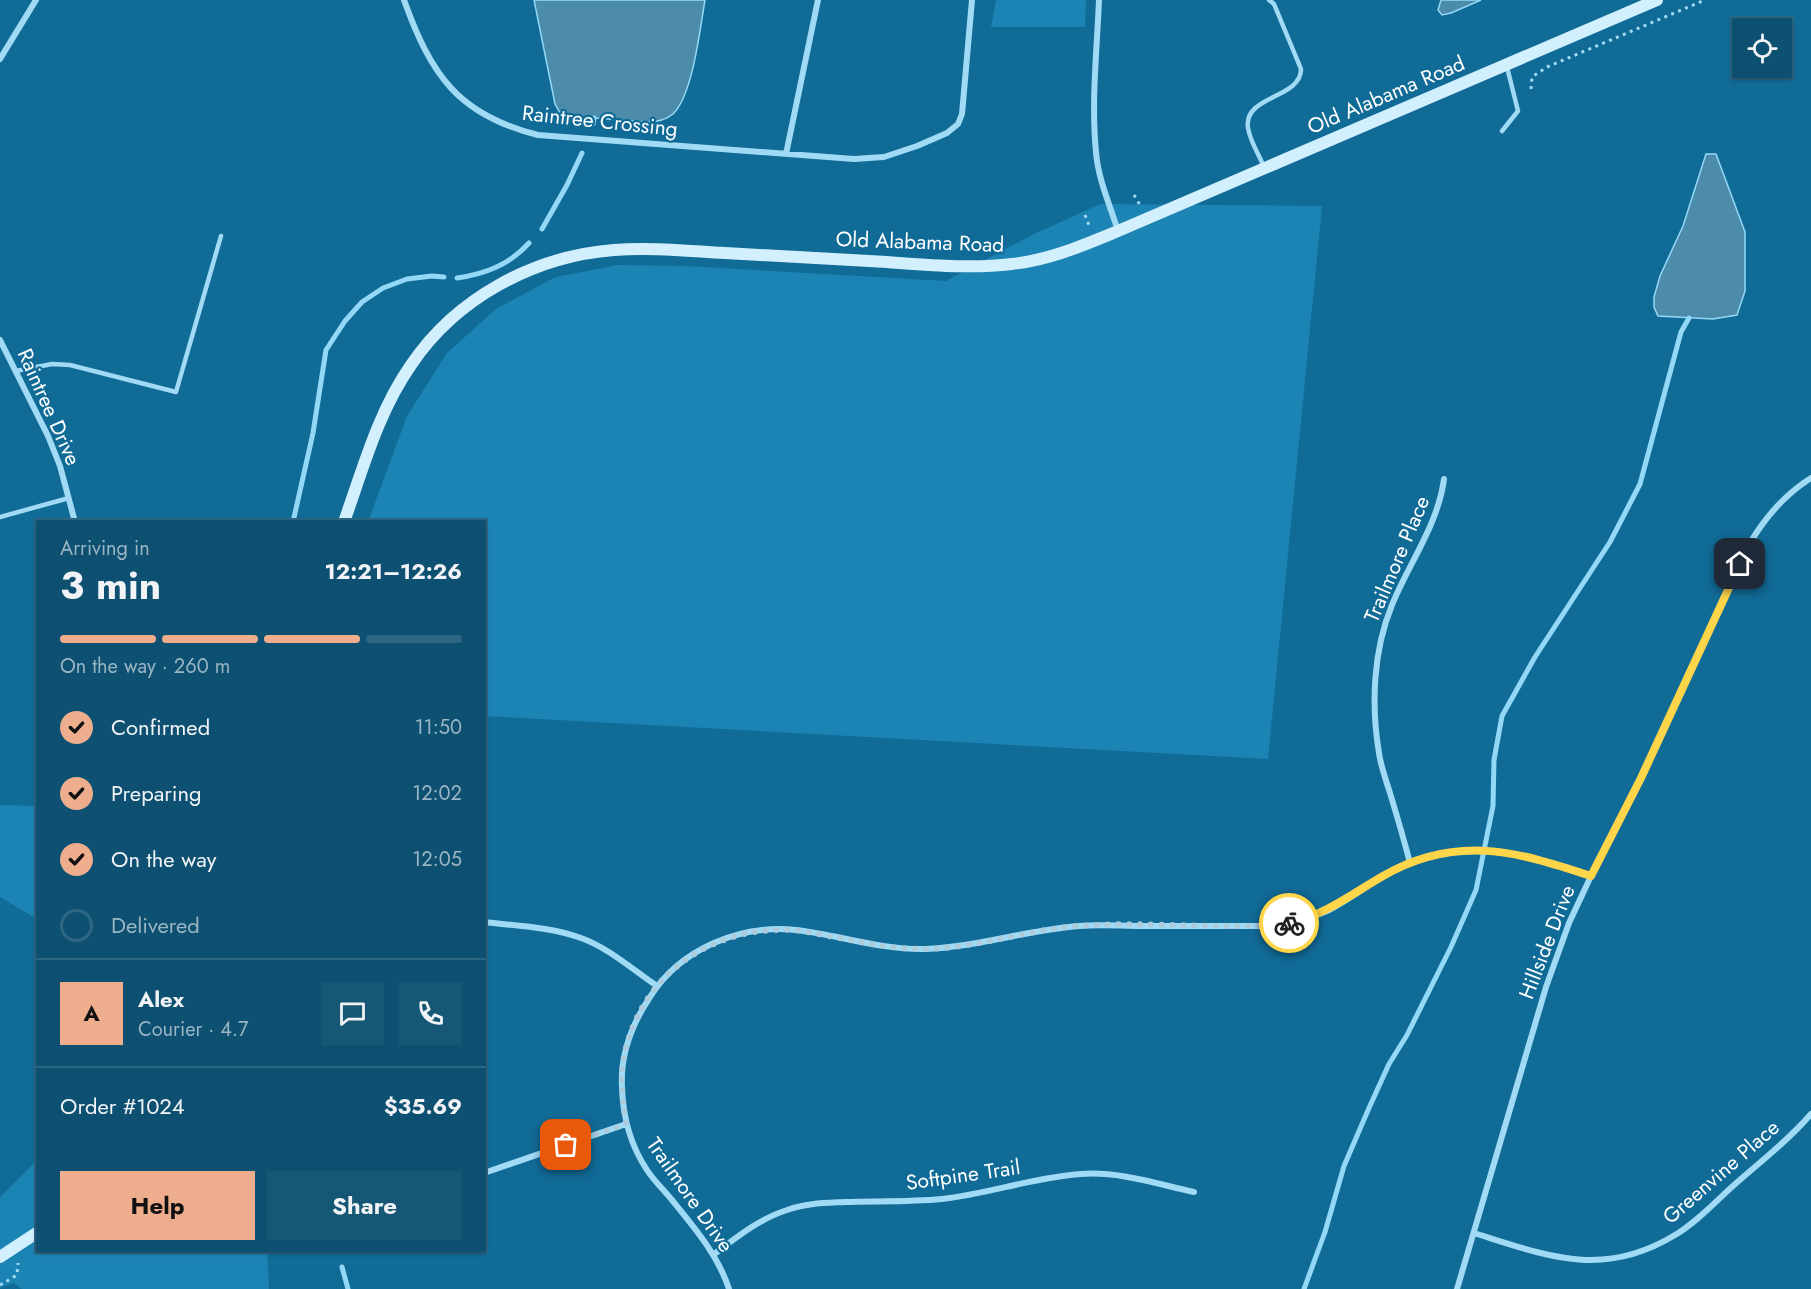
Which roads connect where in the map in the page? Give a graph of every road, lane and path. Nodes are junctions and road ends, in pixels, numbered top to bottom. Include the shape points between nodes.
1 (36, 0) edge
2 (404, 0) edge
3 (818, 0) edge
4 (972, 0) edge
5 (1099, 0) edge
6 (1269, 0) edge
7 (1657, 0) edge
8 (1705, 0) edge
9 (0, 59) edge
10 (1507, 64) junction
11 (1531, 89) dead end
12 (1502, 131) dead end
13 (786, 154) junction
14 (1264, 169) junction
15 (1118, 231) junction
16 (221, 236) dead end
17 (0, 340) edge
18 (16, 371) junction
19 (1811, 478) edge
20 (1444, 479) dead end
21 (69, 498) junction
22 (0, 517) edge
23 (74, 520) edge
24 (345, 520) edge
25 (1410, 863) junction
26 (1591, 876) junction
27 (486, 922) edge
28 (657, 986) junction
29 (1811, 1114) edge
30 (626, 1124) junction
31 (486, 1172) edge
32 (1194, 1192) dead end
33 (36, 1233) edge
34 (1474, 1233) junction
35 (713, 1255) junction
36 (0, 1257) edge
37 (16, 1275) dead end
38 (0, 1285) edge
39 (729, 1289) edge
40 (1457, 1289) edge

1 - 9 street
2 - 13 street, Raintree Crossing via 416,33 447,85 464,102 509,128 538,135
3 - 13 street
4 - 13 street, Raintree Crossing via 962,114 947,134 884,156 854,159
5 - 15 street via 1096,153
6 - 14 lane via 1274,4 1301,77 1250,115 1248,128
7 - 10 street, Old Alabama Road
8 - 11 path via 1547,67 1532,77
10 - 12 lane via 1518,111
10 - 14 street, Old Alabama Road
14 - 15 street, Old Alabama Road
15 - 24 street, Old Alabama Road via 1045,258 988,266 648,249 582,254 549,262 518,274 473,302 434,336 412,363 383,415
16 - 18 lane via 176,392 70,365
17 - 18 street, Raintree Drive
18 - 21 street, Raintree Drive via 48,436
19 - 26 street, Hillside Drive via 1775,507 1750,543
20 - 25 street, Trailmore Place via 1437,513 1390,608 1375,679 1379,756
21 - 22 lane
21 - 23 street, Raintree Drive
25 - 26 street, Trailmore Drive via 1447,852 1491,850 1540,859
25 - 28 street, Trailmore Drive via 1329,910 1285,924 1081,926 924,949 795,930 763,930 734,935 704,947
26 - 34 street, Hillside Drive via 1546,987
27 - 28 street via 551,930 582,939
28 - 30 street, Trailmore Drive via 637,1016 625,1052 621,1087
29 - 34 street, Greenvine Place via 1697,1219 1677,1234 1633,1254 1586,1261 1549,1256
30 - 31 street
30 - 35 street, Trailmore Drive via 647,1171
32 - 35 street, Softpine Trail via 1120,1176 1084,1174 941,1199 814,1203 764,1219
33 - 36 street
34 - 40 street, Hillside Drive
35 - 39 street, Trailmore Drive
37 - 38 path

